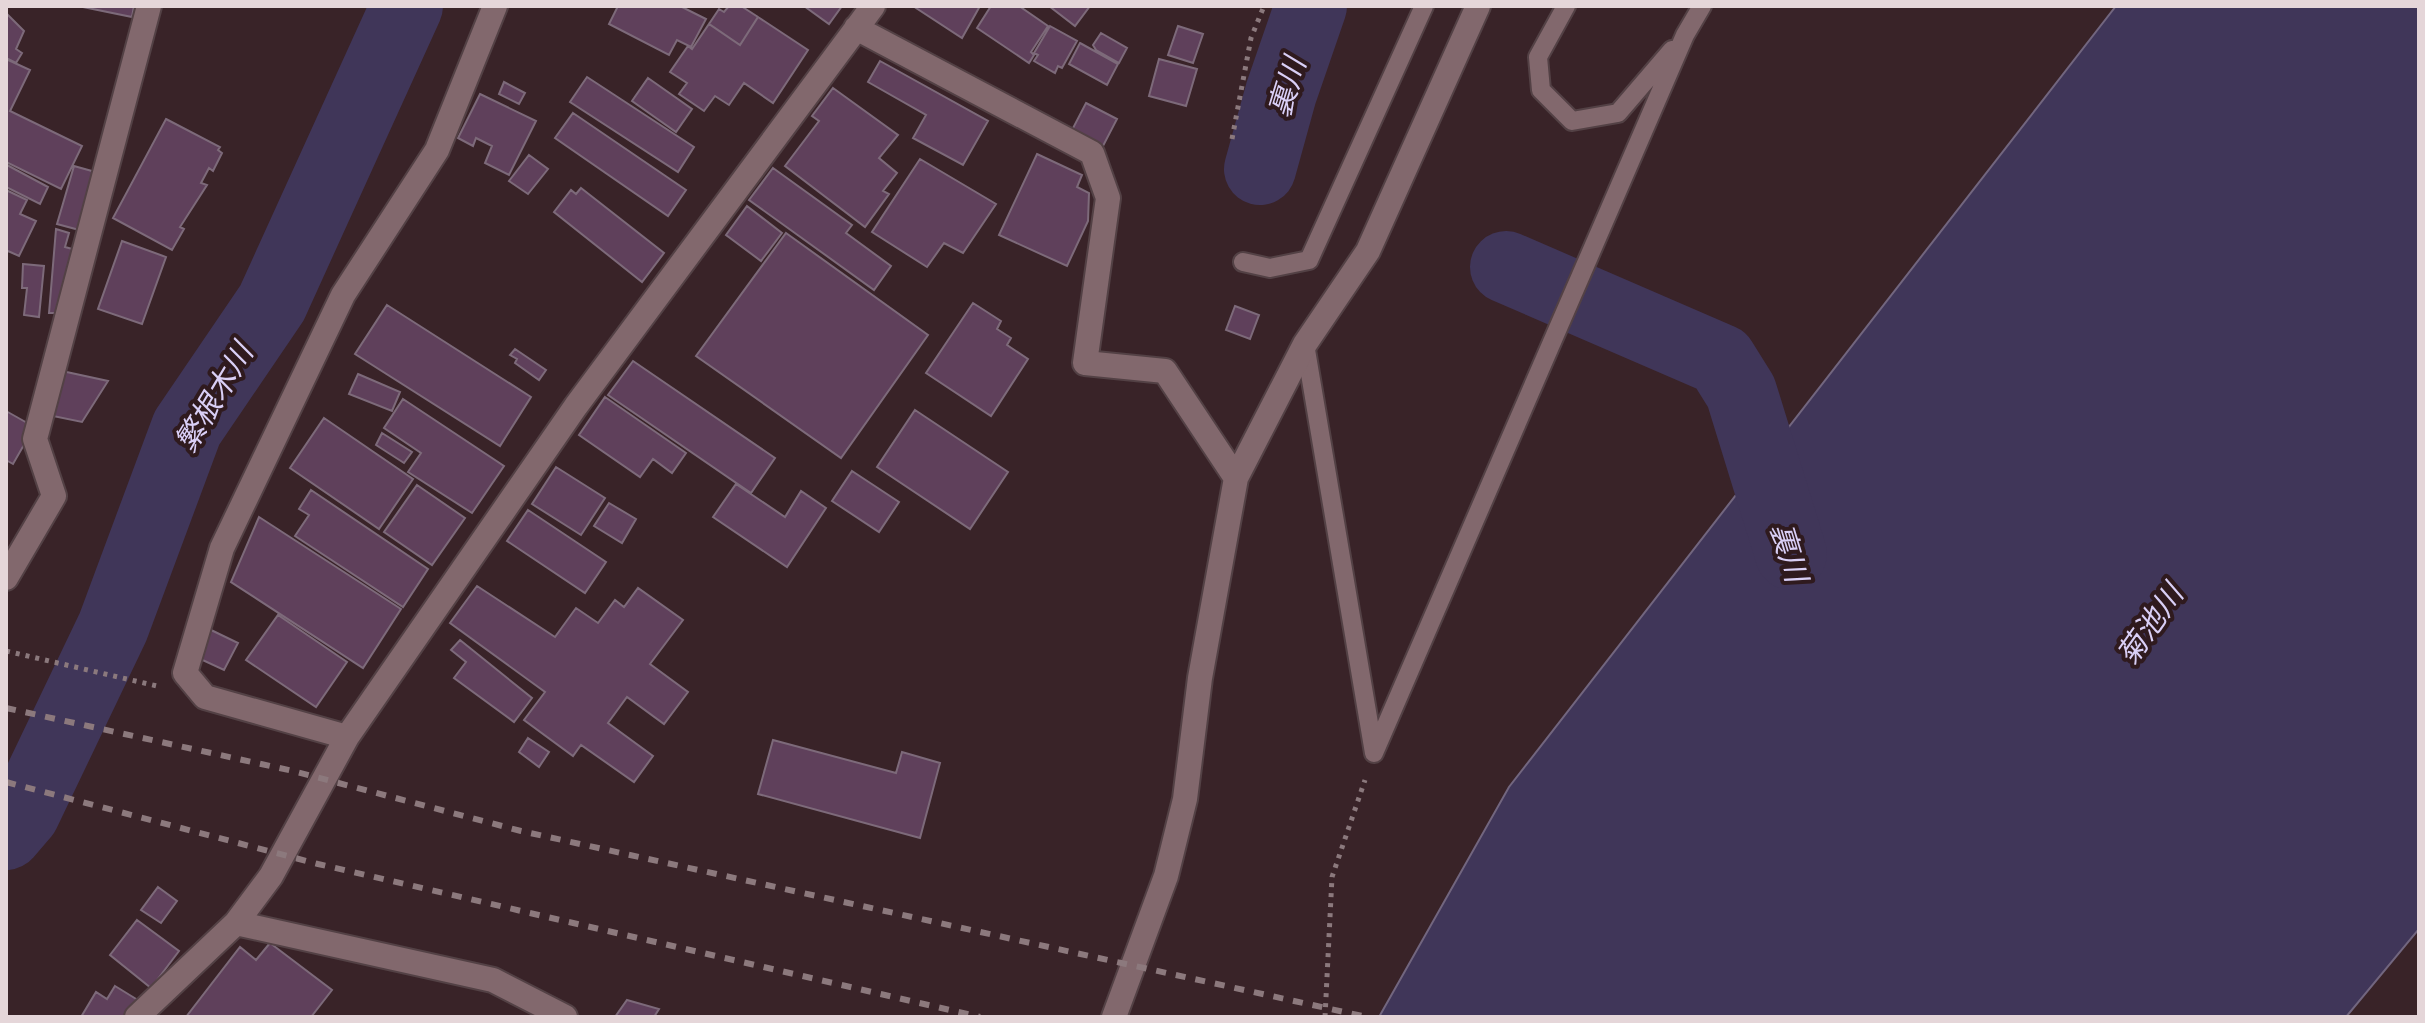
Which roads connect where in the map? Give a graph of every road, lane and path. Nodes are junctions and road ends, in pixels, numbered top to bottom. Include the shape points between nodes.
1 (149, 6) edge
2 (495, 6) edge
3 (873, 6) edge
4 (1264, 6) edge
5 (1424, 6) edge
6 (1478, 6) edge
7 (1566, 6) edge
8 (1702, 6) edge
9 (856, 28) junction
10 (1685, 35) junction
11 (1232, 139) dead end
12 (1243, 262) dead end
13 (1305, 344) junction
14 (1236, 478) junction
15 (6, 578) edge
16 (6, 651) edge
17 (205, 697) junction
18 (347, 737) junction
19 (1374, 753) junction
20 (236, 923) junction
21 (137, 1017) edge
22 (565, 1017) edge
23 (1114, 1017) edge
24 (1325, 1017) edge

1 - 15 street via 35,439 54,496
2 - 17 street via 437,150 343,295 222,548 185,673
3 - 9 street
4 - 11 path via 1251,38
5 - 12 lane via 1309,260 1270,268
6 - 13 street via 1368,251
7 - 10 lane via 1538,57 1541,90 1572,121 1618,113
8 - 10 lane
9 - 14 street via 1092,153 1108,198 1085,363 1165,371
9 - 18 street via 576,406
10 - 19 lane
13 - 14 street
13 - 19 lane
14 - 23 street via 1200,678 1185,799 1166,876
16 - 17 path
17 - 18 street
18 - 20 street via 271,876
19 - 24 path via 1332,877
20 - 21 street
20 - 22 street via 493,980

